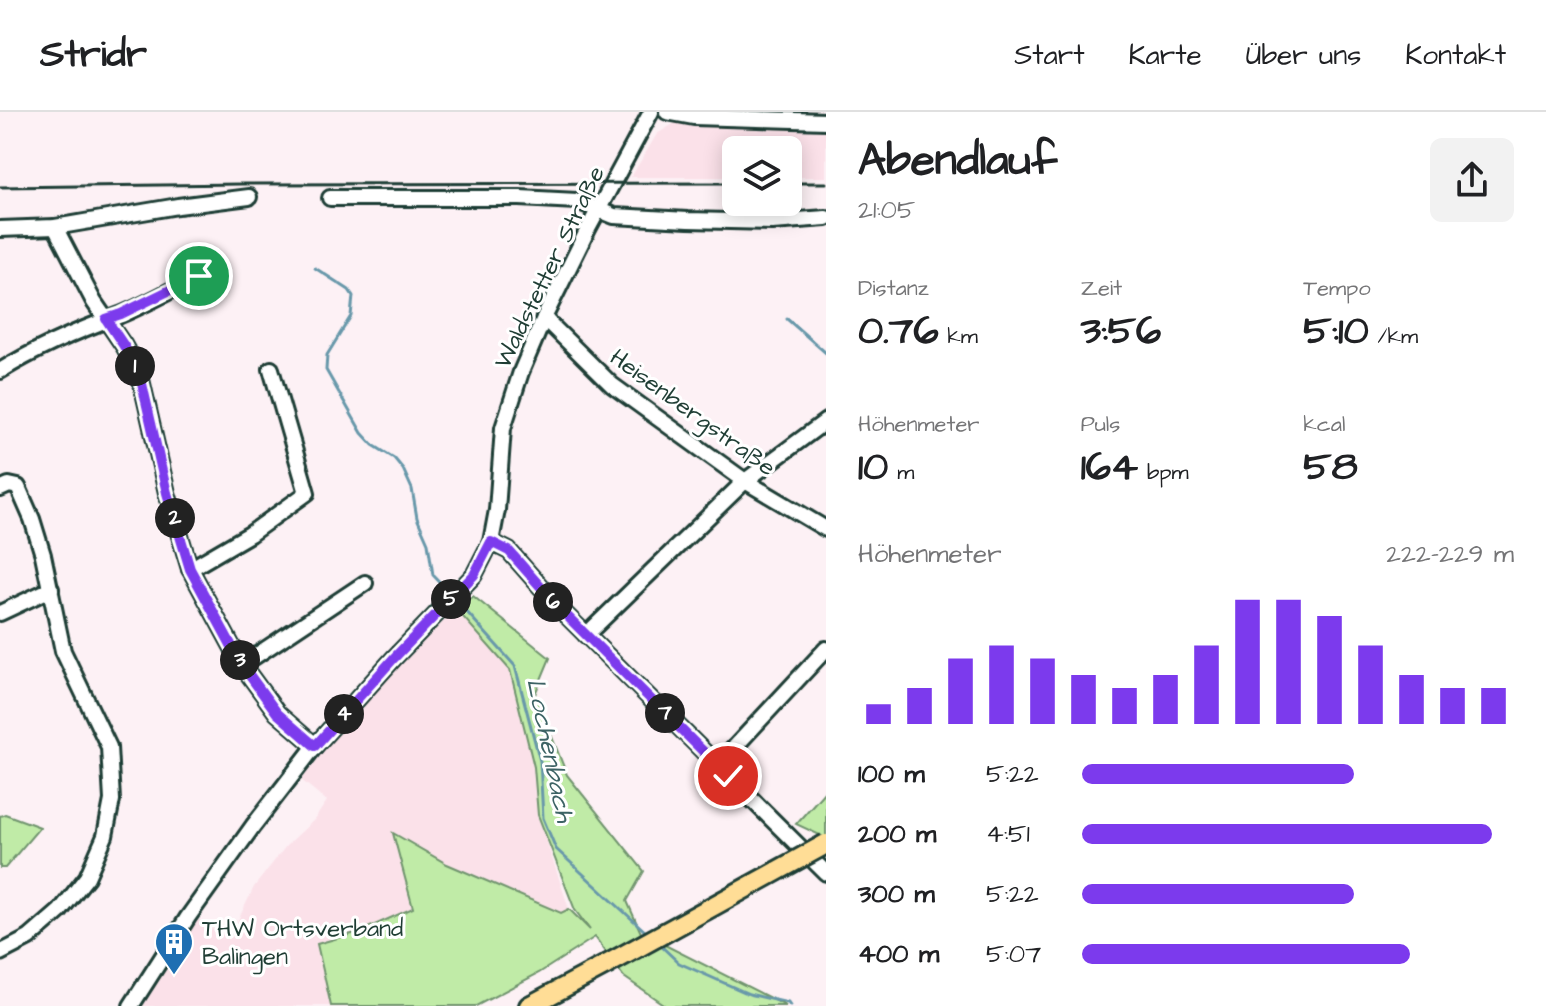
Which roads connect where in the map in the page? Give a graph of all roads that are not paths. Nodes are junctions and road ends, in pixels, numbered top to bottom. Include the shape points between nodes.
1 (651, 112) edge
2 (667, 112) edge
3 (826, 121) edge
4 (249, 197) dead end
5 (330, 198) dead end
6 (599, 210) junction
7 (826, 218) edge
8 (55, 227) junction
9 (0, 229) edge
10 (199, 276) dead end
11 (544, 318) junction
12 (106, 319) junction
13 (271, 369) dead end
14 (0, 371) edge
15 (826, 421) edge
16 (745, 481) junction
17 (4, 487) edge
18 (826, 529) edge
19 (491, 542) junction
20 (190, 569) junction
21 (365, 583) dead end
22 (51, 589) junction
23 (0, 613) edge
24 (586, 635) junction
25 (826, 649) edge
26 (242, 665) junction
27 (315, 746) junction
28 (718, 765) junction
29 (826, 844) edge
30 (826, 873) edge
31 (0, 953) edge
32 (131, 1006) edge
33 (529, 1006) edge

1 - 6 street, Waldstetter Straße
2 - 3 street
4 - 8 street
5 - 6 street via 520,198 577,201
6 - 7 street via 614,216 688,220
6 - 11 street, Waldstetter Straße
8 - 9 street
8 - 12 street
10 - 12 street
11 - 16 street, Heisenbergstraße via 612,385
11 - 19 street, Waldstetter Straße via 503,428
12 - 14 street
12 - 20 street via 140,375
13 - 20 street via 307,493
15 - 16 street
16 - 18 street, Heisenbergstraße
16 - 24 street
17 - 22 street via 18,487
19 - 24 street via 509,551
19 - 27 street, Waldstetter Straße via 474,575
20 - 26 street
21 - 26 street
22 - 23 street
22 - 31 street via 63,651 109,747 112,800 105,836 87,877 60,911 29,938
24 - 28 street
25 - 28 street
26 - 27 street via 277,713
27 - 32 street, Waldstetter Straße via 197,904
28 - 30 street
29 - 33 main road, bridge

